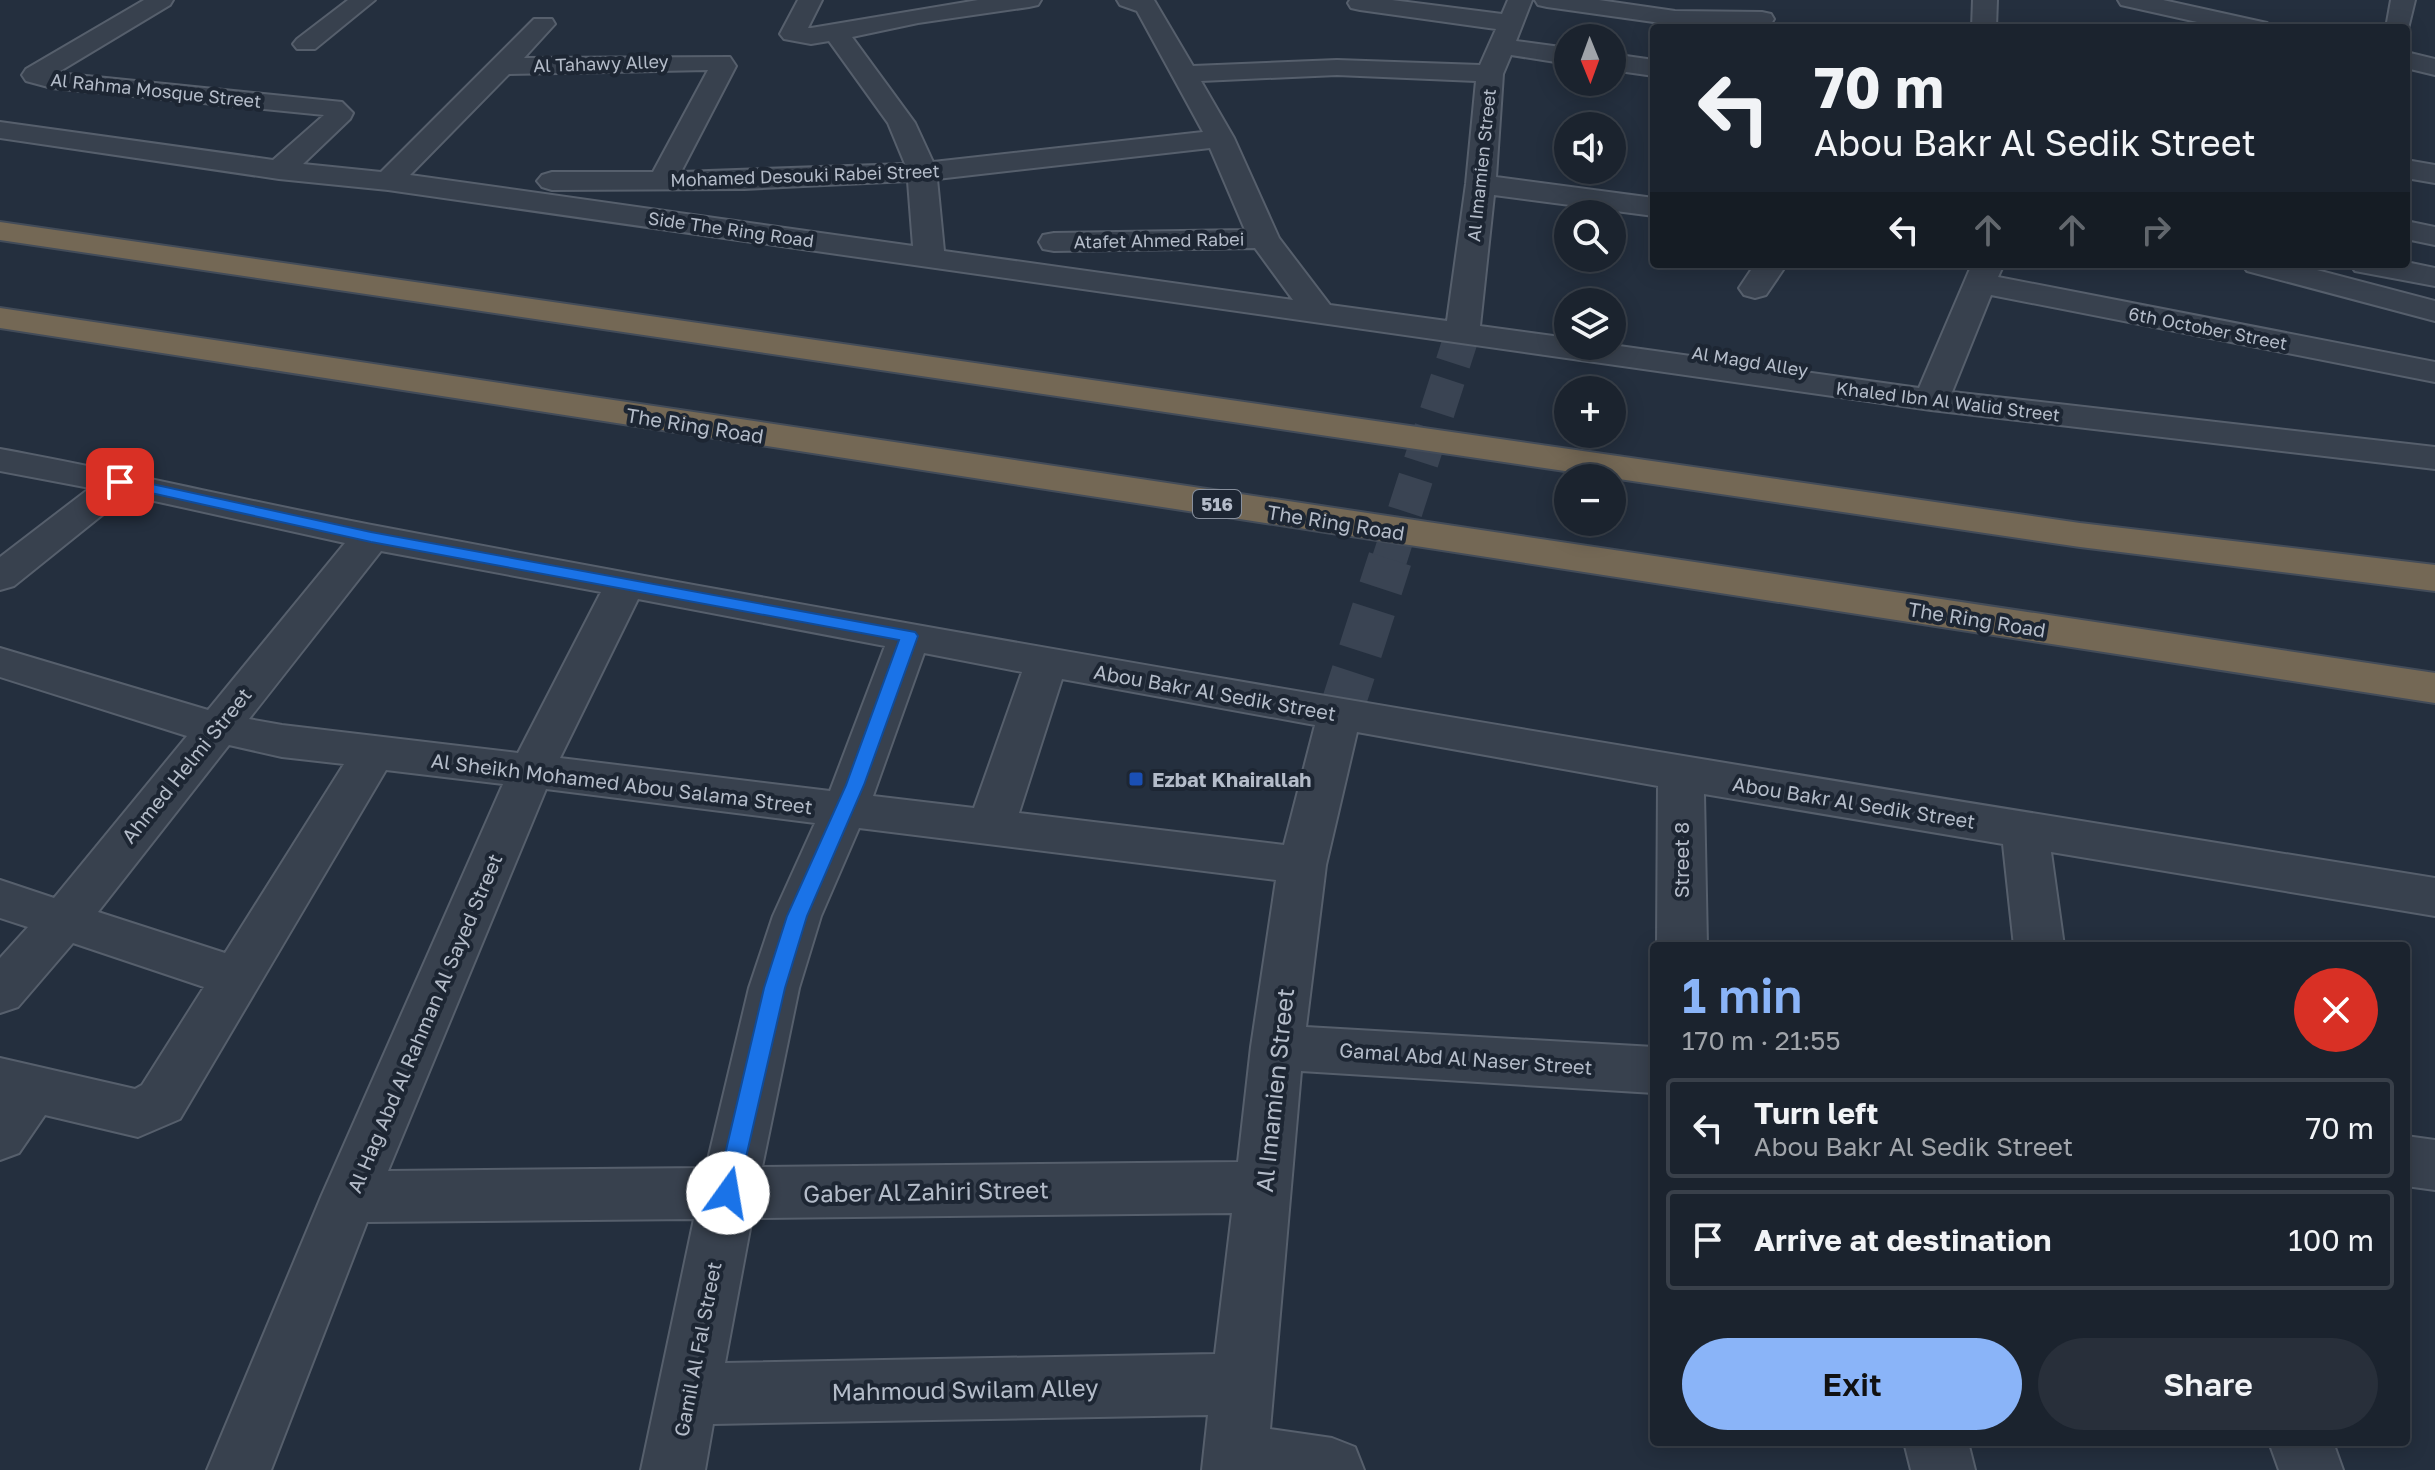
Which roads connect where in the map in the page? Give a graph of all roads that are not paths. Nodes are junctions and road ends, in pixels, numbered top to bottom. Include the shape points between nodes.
1 (161, 0) edge
2 (363, 0) edge
3 (810, 0) edge
4 (1029, 0) edge
5 (1129, 0) edge
6 (1547, 0) edge
7 (1985, 0) edge
8 (2130, 0) edge
9 (2403, 0) edge
10 (1360, 3) dead end
11 (1762, 19) dead end
12 (1510, 23) edge
13 (1678, 23) edge
14 (2213, 23) edge
15 (543, 24) dead end
16 (1984, 24) edge
17 (2399, 24) edge
18 (835, 33) junction
19 (306, 44) dead end
20 (1554, 48) edge
21 (2410, 61) edge
22 (1626, 64) edge
23 (501, 66) junction
24 (1650, 67) edge
25 (2435, 67) edge
26 (1490, 74) junction
27 (1184, 75) junction
28 (0, 130) edge
29 (1220, 138) junction
30 (279, 170) junction
31 (2410, 170) edge
32 (921, 172) junction
33 (2435, 174) edge
34 (388, 181) junction
35 (662, 181) junction
36 (1481, 184) junction
37 (1650, 206) edge
38 (0, 231) edge
39 (2410, 231) edge
40 (2435, 236) edge
41 (1264, 239) junction
42 (1054, 242) dead end
43 (929, 257) junction
44 (2273, 268) edge
45 (2387, 268) edge
46 (1984, 269) edge
47 (2435, 277) edge
48 (2435, 311) edge
49 (1320, 314) junction
50 (0, 318) edge
51 (1463, 326) junction
52 (1554, 331) edge
53 (1626, 341) edge
54 (2435, 372) edge
55 (1933, 395) junction
56 (2435, 458) edge
57 (0, 460) edge
58 (120, 482) junction
59 (371, 537) junction
60 (0, 577) edge
61 (2435, 578) edge
62 (625, 584) junction
63 (909, 636) junction
64 (0, 662) edge
65 (1046, 662) junction
66 (2435, 688) edge
67 (1340, 714) junction
68 (216, 729) junction
69 (374, 752) junction
70 (532, 770) junction
71 (1681, 774) junction
72 (844, 810) junction
73 (991, 827) junction
74 (2025, 830) junction
75 (1302, 865) junction
76 (2435, 897) edge
77 (0, 899) edge
78 (64, 920) junction
79 (1682, 942) edge
80 (2039, 942) edge
81 (236, 977) junction
82 (0, 992) edge
83 (1277, 1047) junction
84 (1650, 1070) edge
85 (17, 1084) edge
86 (0, 1136) edge
87 (2410, 1162) edge
88 (2435, 1165) edge
89 (1263, 1187) junction
90 (728, 1193) junction
91 (349, 1197) junction
92 (1243, 1384) junction
93 (688, 1394) junction
94 (1937, 1446) edge
95 (2302, 1446) edge
96 (1235, 1463) edge
97 (239, 1470) edge
98 (673, 1470) edge
99 (1332, 1470) edge
100 (1943, 1470) edge
101 (2311, 1470) edge

1 - 30 street, Al Rahma Mosque Street via 35,75 332,108 339,113
2 - 19 street
3 - 18 street via 793,34
4 - 18 street
5 - 27 street via 1145,5
6 - 13 street
7 - 16 street
8 - 14 street
9 - 17 street
10 - 12 street
11 - 13 street
12 - 20 street
12 - 26 street, Al Imamien Street
15 - 23 street
18 - 32 street via 904,128
21 - 25 street
22 - 24 street
23 - 34 street
23 - 35 street, Al Tahawy Alley via 700,60 723,66
26 - 27 street via 1346,66
26 - 36 street, Al Imamien Street
27 - 29 street
28 - 30 street, Side The Ring Road
29 - 32 street, Mohamed Desouki Rabei Street
29 - 41 street
30 - 34 street, Side The Ring Road
31 - 33 street
32 - 35 street, Mohamed Desouki Rabei Street
32 - 43 street
34 - 35 street, Mohamed Desouki Rabei Street
34 - 43 street, Side The Ring Road
36 - 37 street
36 - 51 street, Al Imamien Street
38 - 61 highway via 2080,535
39 - 40 street
41 - 42 street, Atafet Ahmed Rabei
41 - 49 street
43 - 49 street, Side The Ring Road
44 - 48 street
45 - 47 street
46 - 54 street, 6th October Street
46 - 55 street
49 - 51 street, Side The Ring Road
50 - 66 highway, The Ring Road / 516
51 - 52 street
51 - 55 street, Khaled Ibn Al Walid Street
53 - 55 street, Al Magd Alley
55 - 56 street, Khaled Ibn Al Walid Street
57 - 58 street, Abou Bakr Al Sedik Street
58 - 59 street, Abou Bakr Al Sedik Street
58 - 60 street
59 - 62 street, Abou Bakr Al Sedik Street
59 - 68 street, Ahmed Helmi Street
62 - 63 street, Abou Bakr Al Sedik Street
62 - 70 street, Al Hag Abd Al Rahman Al Sayed Street
63 - 65 street, Abou Bakr Al Sedik Street
63 - 72 street, Gamil Al Fal Street
64 - 68 street, Al Sheikh Mohamed Abou Salama Street
65 - 67 street, Abou Bakr Al Sedik Street
65 - 73 street
67 - 71 street, Abou Bakr Al Sedik Street
67 - 75 street, Al Imamien Street
68 - 69 street, Al Sheikh Mohamed Abou Salama Street
68 - 78 street, Ahmed Helmi Street
69 - 70 street, Al Sheikh Mohamed Abou Salama Street
69 - 81 street
70 - 72 street, Al Sheikh Mohamed Abou Salama Street
70 - 91 street, Al Hag Abd Al Rahman Al Sayed Street
71 - 74 street, Abou Bakr Al Sedik Street
71 - 79 street, Street 8
72 - 73 street, Al Sheikh Mohamed Abou Salama Street
72 - 90 street, Gamil Al Fal Street via 797,916 774,988
73 - 75 street, Al Sheikh Mohamed Abou Salama Street
74 - 76 street, Abou Bakr Al Sedik Street
74 - 80 street
75 - 83 street, Al Imamien Street
77 - 78 street
78 - 81 street
78 - 82 street, Ahmed Helmi Street
81 - 85 street via 169,1091 153,1107 124,1111
83 - 84 street, Gamal Abd Al Naser Street
83 - 89 street, Al Imamien Street
85 - 86 street
87 - 88 street
89 - 90 street, Gaber Al Zahiri Street
89 - 92 street, Al Imamien Street
90 - 91 street, Gaber Al Zahiri Street
90 - 93 street, Gamil Al Fal Street
91 - 97 street, Al Hag Abd Al Rahman Al Sayed Street
92 - 93 street, Mahmoud Swilam Alley
92 - 96 street, Al Imamien Street
93 - 98 street, Gamil Al Fal Street
94 - 100 street
95 - 101 street
96 - 99 street

